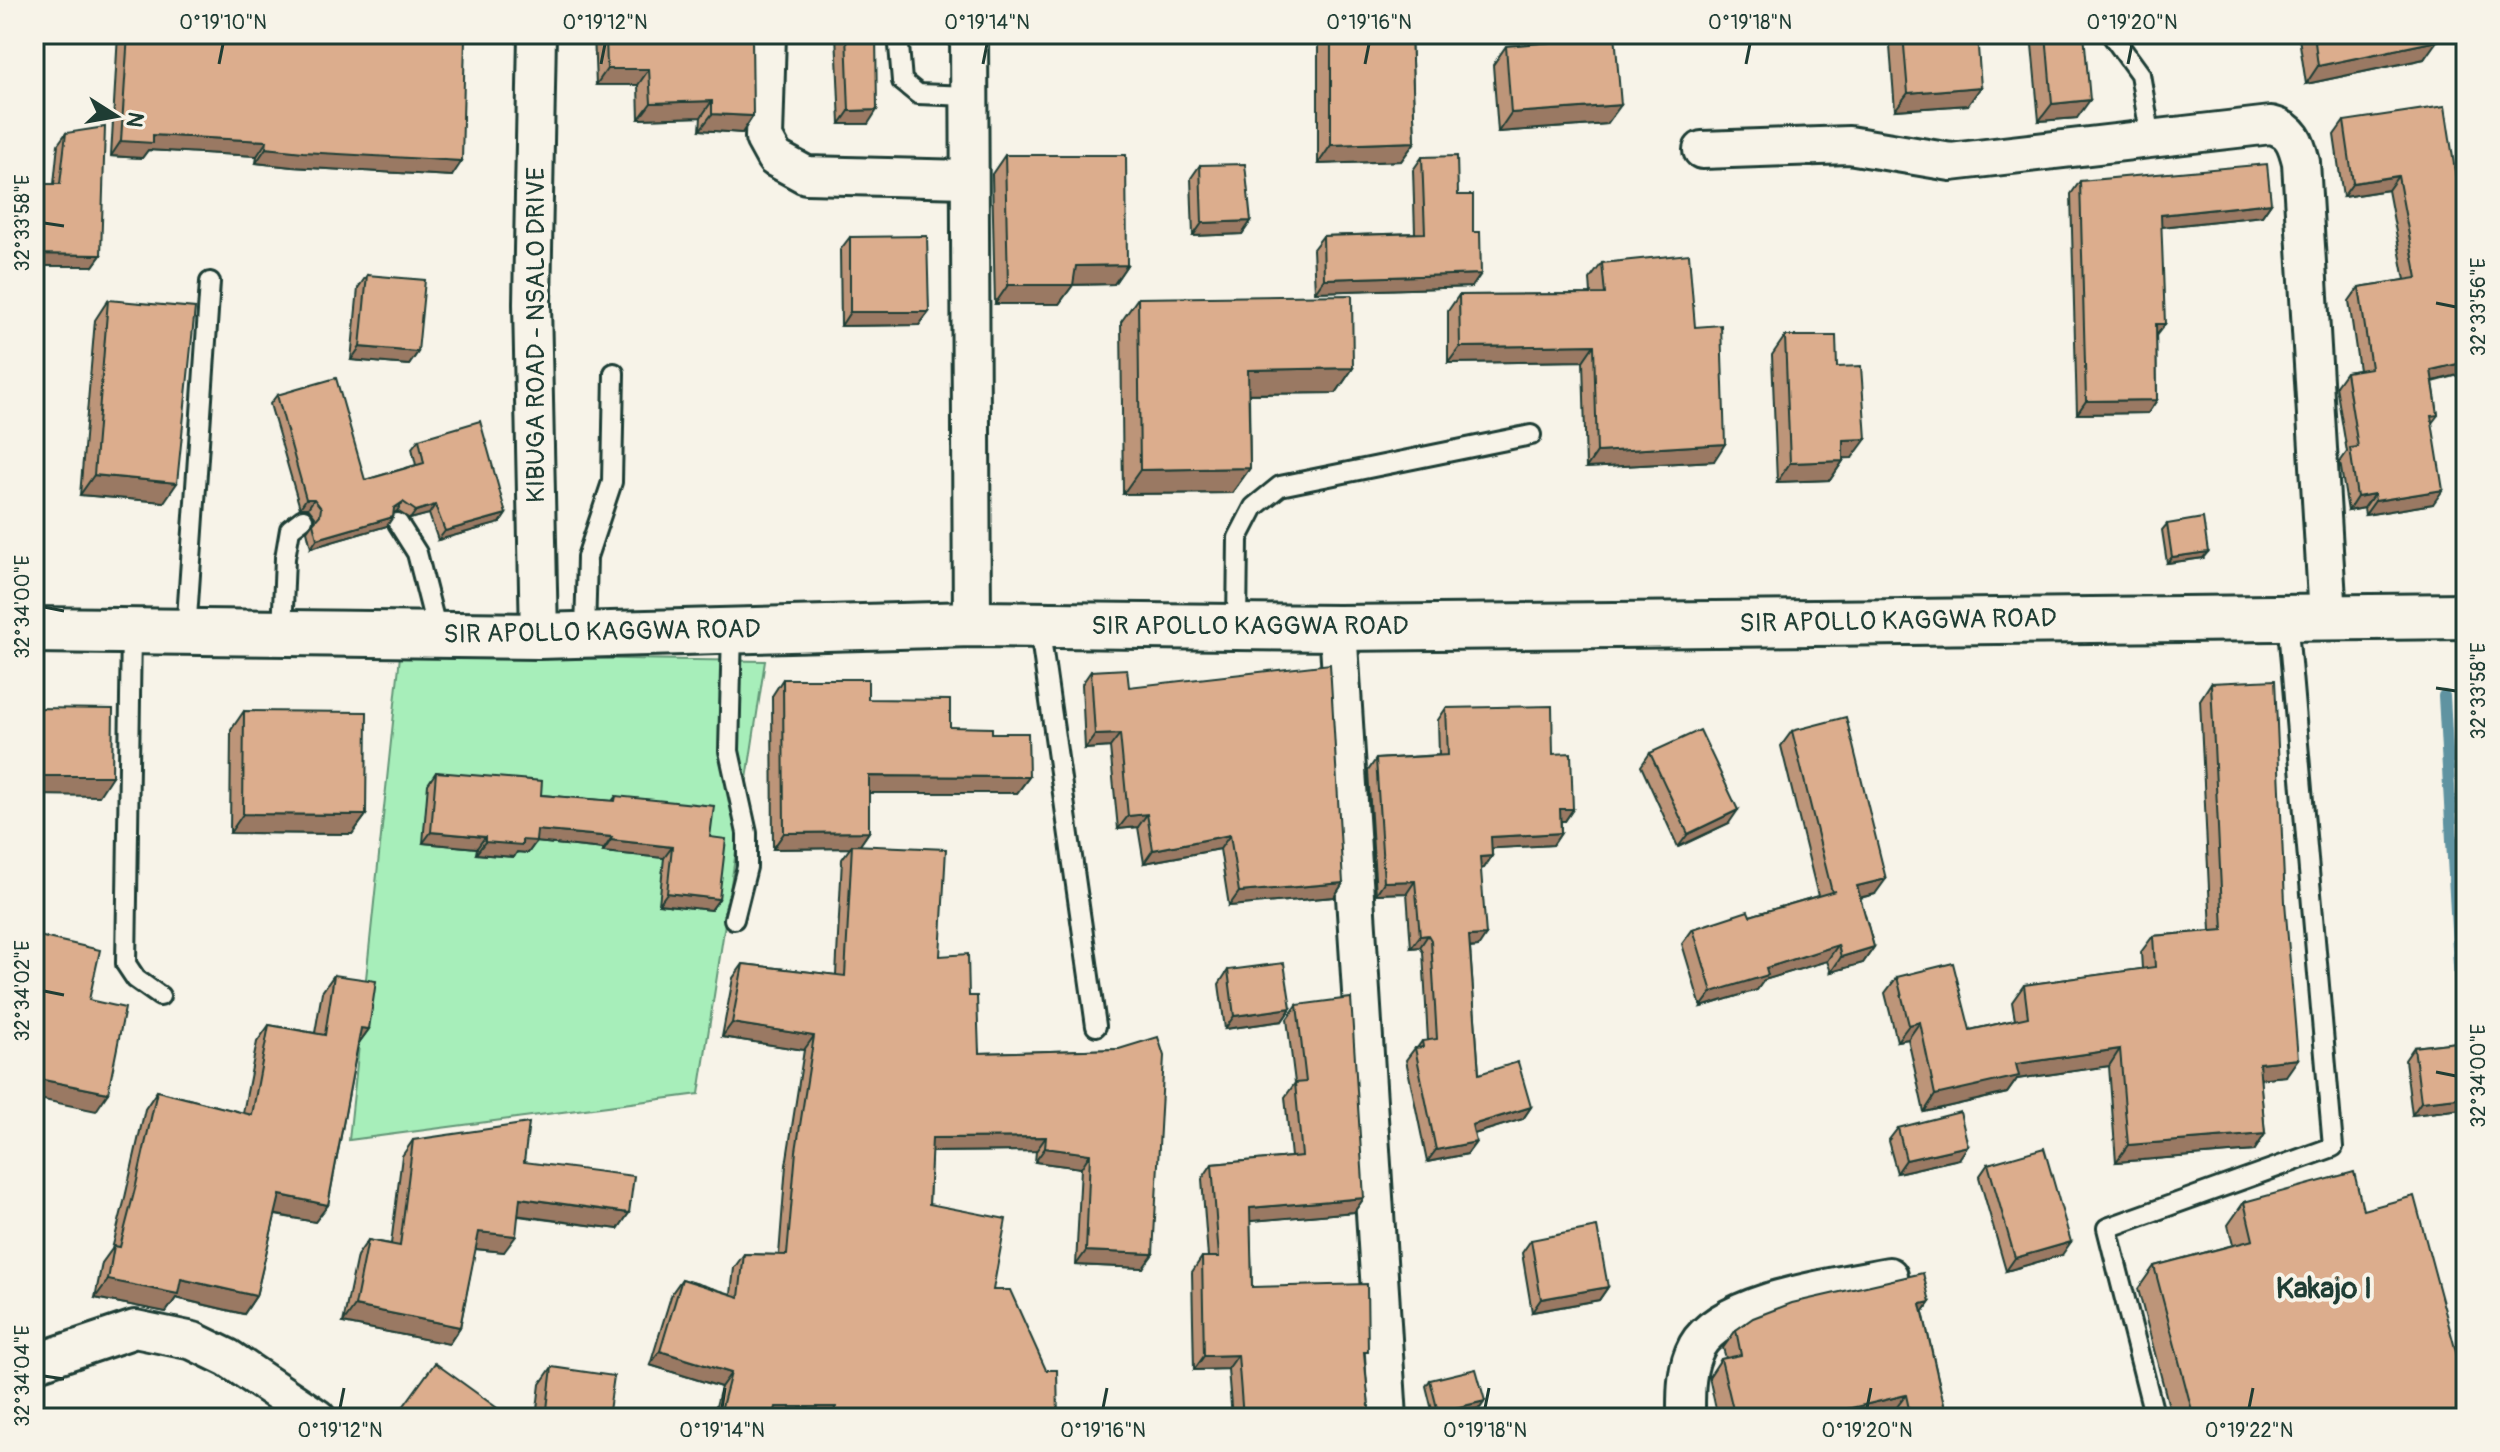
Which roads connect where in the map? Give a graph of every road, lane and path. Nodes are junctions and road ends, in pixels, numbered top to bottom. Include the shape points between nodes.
1 (537, 34) edge
2 (767, 34) edge
3 (898, 34) edge
4 (969, 34) edge
5 (2111, 34) edge
6 (969, 96) junction
7 (2151, 139) junction
8 (1702, 150) dead end
9 (968, 179) junction
10 (210, 282) dead end
11 (614, 373) dead end
12 (1531, 435) dead end
13 (303, 519) dead end
14 (398, 523) edge
15 (2466, 616) edge
16 (2308, 617) junction
17 (972, 624) junction
18 (1039, 624) junction
19 (1237, 627) junction
20 (1338, 628) junction
21 (34, 630) edge
22 (732, 630) junction
23 (131, 632) junction
24 (186, 633) junction
25 (585, 634) junction
26 (282, 635) junction
27 (438, 635) junction
28 (539, 636) junction
29 (734, 919) dead end
30 (160, 996) dead end
31 (1096, 1026) dead end
32 (1889, 1276) dead end
33 (34, 1363) edge
34 (317, 1418) edge
35 (1388, 1418) edge
36 (1686, 1418) edge
37 (2155, 1418) edge

1 - 28 street, KIBUGA ROAD - NSALO DRIVE via 532,304
2 - 9 street via 764,138 775,158 806,175
3 - 6 lane via 902,81 918,94
4 - 6 street
5 - 7 lane via 2140,74
6 - 9 street
7 - 8 street via 1951,162 1849,145
7 - 16 street via 2271,125 2294,138 2301,162
9 - 17 street
10 - 24 lane
11 - 25 lane via 612,482 587,557
12 - 19 lane via 1280,486 1254,507 1238,538
13 - 26 lane via 290,529 287,543
14 - 27 lane via 417,553
15 - 16 main road, SIR APOLLO KAGGWA ROAD
16 - 20 main road, SIR APOLLO KAGGWA ROAD
16 - 37 lane via 2333,1147 2107,1228
17 - 18 main road, SIR APOLLO KAGGWA ROAD
17 - 22 main road, SIR APOLLO KAGGWA ROAD
18 - 19 main road, SIR APOLLO KAGGWA ROAD
18 - 31 lane
19 - 20 main road, SIR APOLLO KAGGWA ROAD
20 - 35 street
21 - 23 main road, SIR APOLLO KAGGWA ROAD
22 - 25 main road, SIR APOLLO KAGGWA ROAD
22 - 29 lane via 729,751 747,833 747,867
23 - 24 main road, SIR APOLLO KAGGWA ROAD
23 - 30 lane via 126,964 136,979
24 - 26 main road, SIR APOLLO KAGGWA ROAD
25 - 28 main road, SIR APOLLO KAGGWA ROAD
26 - 27 main road, SIR APOLLO KAGGWA ROAD
27 - 28 main road, SIR APOLLO KAGGWA ROAD
32 - 36 street via 1772,1300 1716,1326 1697,1346 1686,1381
33 - 34 street via 135,1329 193,1341 228,1358

